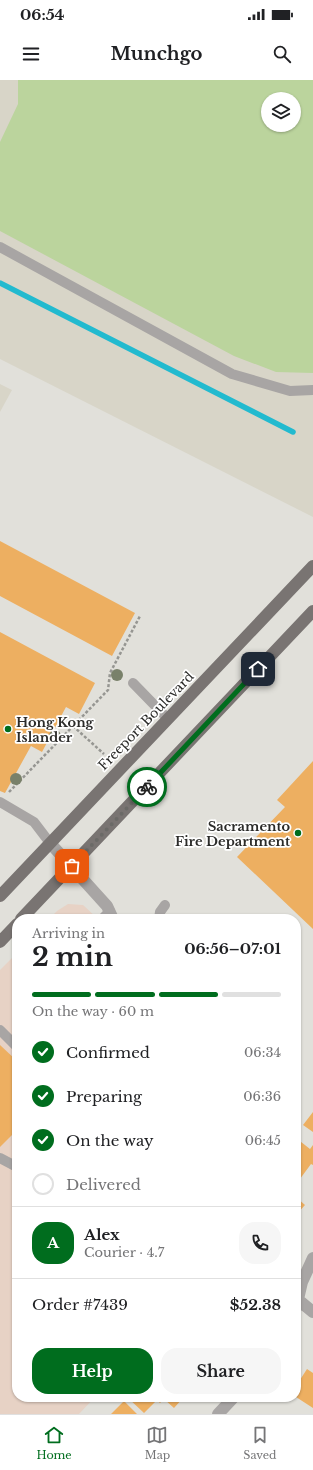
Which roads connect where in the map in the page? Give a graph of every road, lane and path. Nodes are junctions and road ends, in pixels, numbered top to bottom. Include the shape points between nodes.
1 (0, 247) edge
2 (313, 390) edge
3 (313, 566) edge
4 (313, 612) edge
5 (140, 616) dead end
6 (133, 683) dead end
7 (168, 719) junction
8 (73, 726) junction
9 (104, 754) dead end
10 (3, 799) edge
11 (50, 843) junction
12 (72, 866) junction
13 (1, 892) edge
14 (165, 905) dead end
15 (26, 914) edge
16 (108, 914) edge
17 (160, 914) edge
18 (12, 929) edge
19 (0, 942) edge
20 (1, 1026) edge
21 (12, 1034) edge
22 (12, 1040) edge
23 (0, 1158) edge
24 (12, 1164) edge
25 (313, 1258) edge
26 (301, 1286) edge
27 (301, 1304) edge
28 (313, 1312) edge
29 (229, 1402) edge
30 (218, 1414) edge

1 - 2 lane via 232,374 290,391
3 - 7 main road, Freeport Boulevard
4 - 12 main road
5 - 8 path via 110,673 108,690
6 - 7 lane
7 - 11 main road, Freeport Boulevard
8 - 9 path
8 - 10 path
10 - 11 lane via 34,822
11 - 12 street
11 - 13 main road, Freeport Boulevard
12 - 15 main road
12 - 16 street via 107,906
14 - 17 lane
18 - 19 main road
20 - 21 lane
20 - 22 lane
23 - 24 lane
25 - 26 street
27 - 28 street
29 - 30 street

